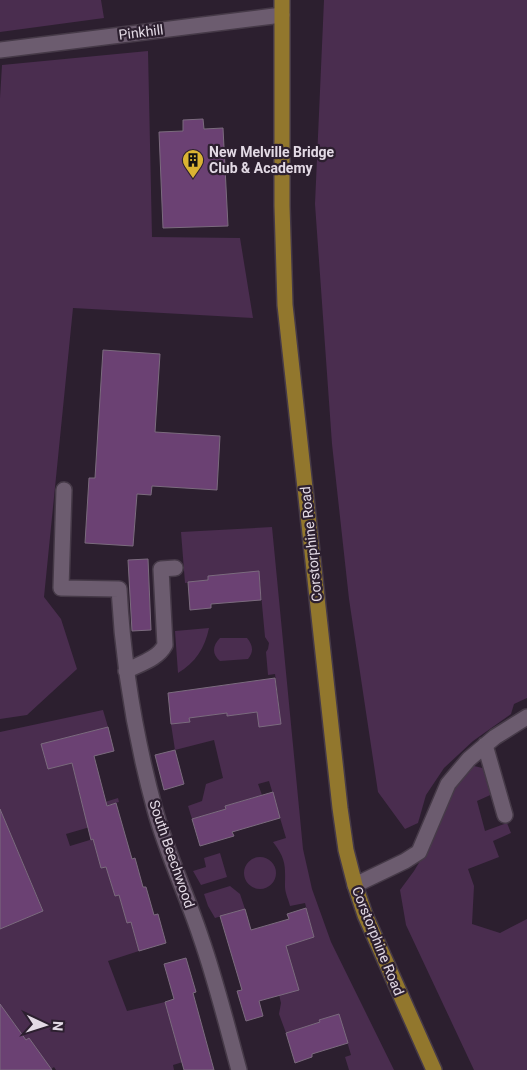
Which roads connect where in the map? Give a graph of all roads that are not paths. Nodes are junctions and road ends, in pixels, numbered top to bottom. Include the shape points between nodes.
1 (282, 7) edge
2 (0, 50) edge
3 (64, 490) dead end
4 (175, 568) dead end
5 (126, 671) junction
6 (527, 718) edge
7 (485, 746) junction
8 (505, 815) dead end
9 (355, 885) junction
10 (239, 1070) edge
11 (434, 1070) edge

1 - 2 street, Pinkhill
1 - 9 main road, Corstorphine Road via 285,304 340,808
3 - 5 street, South Beechwood via 61,588 119,589
4 - 5 street via 161,569 165,645 160,653
5 - 10 street, South Beechwood via 155,810 202,939
6 - 7 street
7 - 8 street
7 - 9 street via 448,784 419,852
9 - 11 main road, Corstorphine Road via 378,948

